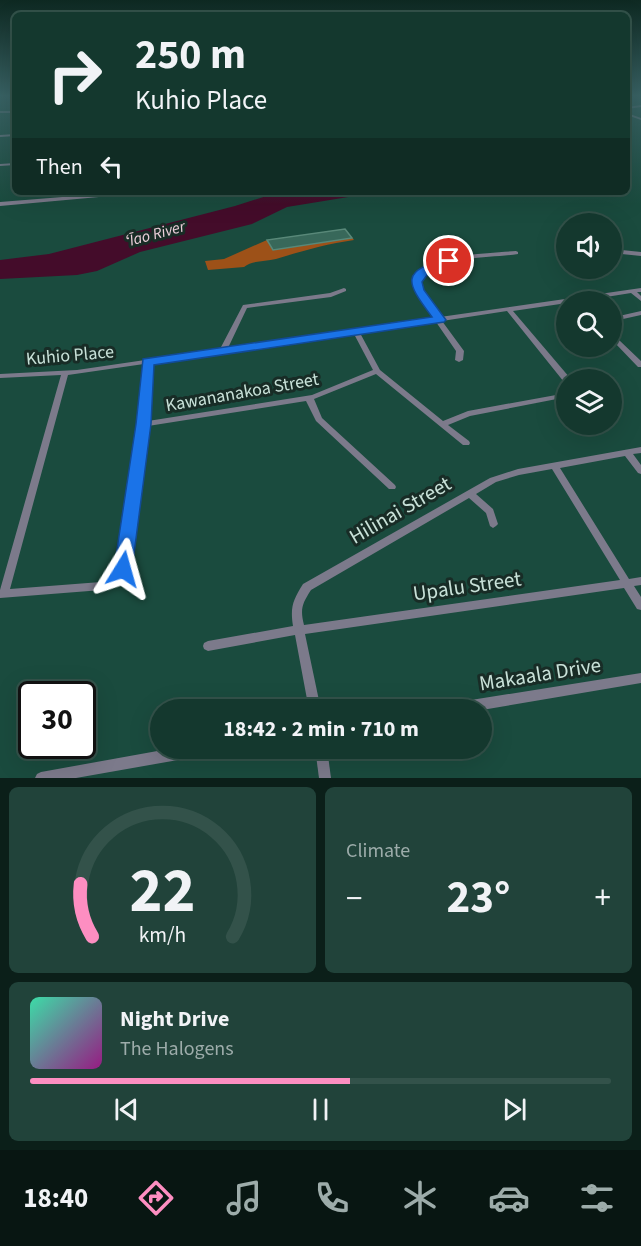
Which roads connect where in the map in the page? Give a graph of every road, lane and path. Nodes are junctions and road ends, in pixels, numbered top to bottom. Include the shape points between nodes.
1 (107, 195) edge
2 (0, 204) edge
3 (622, 252) edge
4 (516, 253) dead end
5 (641, 254) edge
6 (344, 290) dead end
7 (641, 290) edge
8 (632, 291) junction
9 (641, 300) edge
10 (509, 310) junction
11 (641, 313) edge
12 (622, 317) edge
13 (440, 320) junction
14 (356, 332) junction
15 (622, 347) edge
16 (223, 351) junction
17 (459, 360) dead end
18 (148, 362) junction
19 (641, 365) edge
20 (558, 369) edge
21 (377, 371) junction
22 (65, 373) junction
23 (0, 376) edge
24 (556, 397) edge
25 (309, 398) junction
26 (144, 424) junction
27 (442, 424) junction
28 (465, 443) dead end
29 (641, 450) edge
30 (627, 452) junction
31 (555, 466) junction
32 (641, 471) edge
33 (392, 488) dead end
34 (469, 493) junction
35 (493, 524) dead end
36 (641, 581) edge
37 (626, 583) junction
38 (2, 594) edge
39 (641, 606) edge
40 (298, 630) junction
41 (208, 646) dead end
42 (641, 678) edge
43 (313, 699) edge
44 (492, 702) edge
45 (150, 759) edge
46 (323, 759) edge
47 (41, 778) edge
48 (326, 778) edge

1 - 2 street
3 - 5 street
4 - 13 street via 444,262 423,271 417,288
6 - 16 street via 245,306
7 - 8 street, Kuhio Place
8 - 9 street
8 - 10 street, Kuhio Place
10 - 13 street, Kuhio Place
10 - 20 street
11 - 12 street
13 - 14 street, Kuhio Place
13 - 17 street via 460,351
14 - 16 street, Kuhio Place
14 - 21 street
15 - 19 street
16 - 18 street, Kuhio Place
18 - 22 street, Kuhio Place
18 - 26 street
21 - 25 street, Kawananakoa Street
21 - 27 street
22 - 23 street, Kuhio Place
22 - 38 street
24 - 27 street via 468,414
25 - 26 street, Kawananakoa Street
25 - 33 street via 319,419
26 - 38 street via 123,569 116,580 100,586
27 - 28 street
29 - 30 street, Hilinai Street
30 - 31 street, Hilinai Street
30 - 32 street
31 - 34 street, Hilinai Street via 501,477
31 - 37 street
34 - 35 street via 490,511
34 - 40 street, Hilinai Street via 308,587 297,604
36 - 37 street, Upalu Street
37 - 39 street
37 - 40 street, Upalu Street
40 - 41 street, Upalu Street
40 - 43 street, Hilinai Street
42 - 44 street, Makaala Drive
45 - 47 street
46 - 48 street

